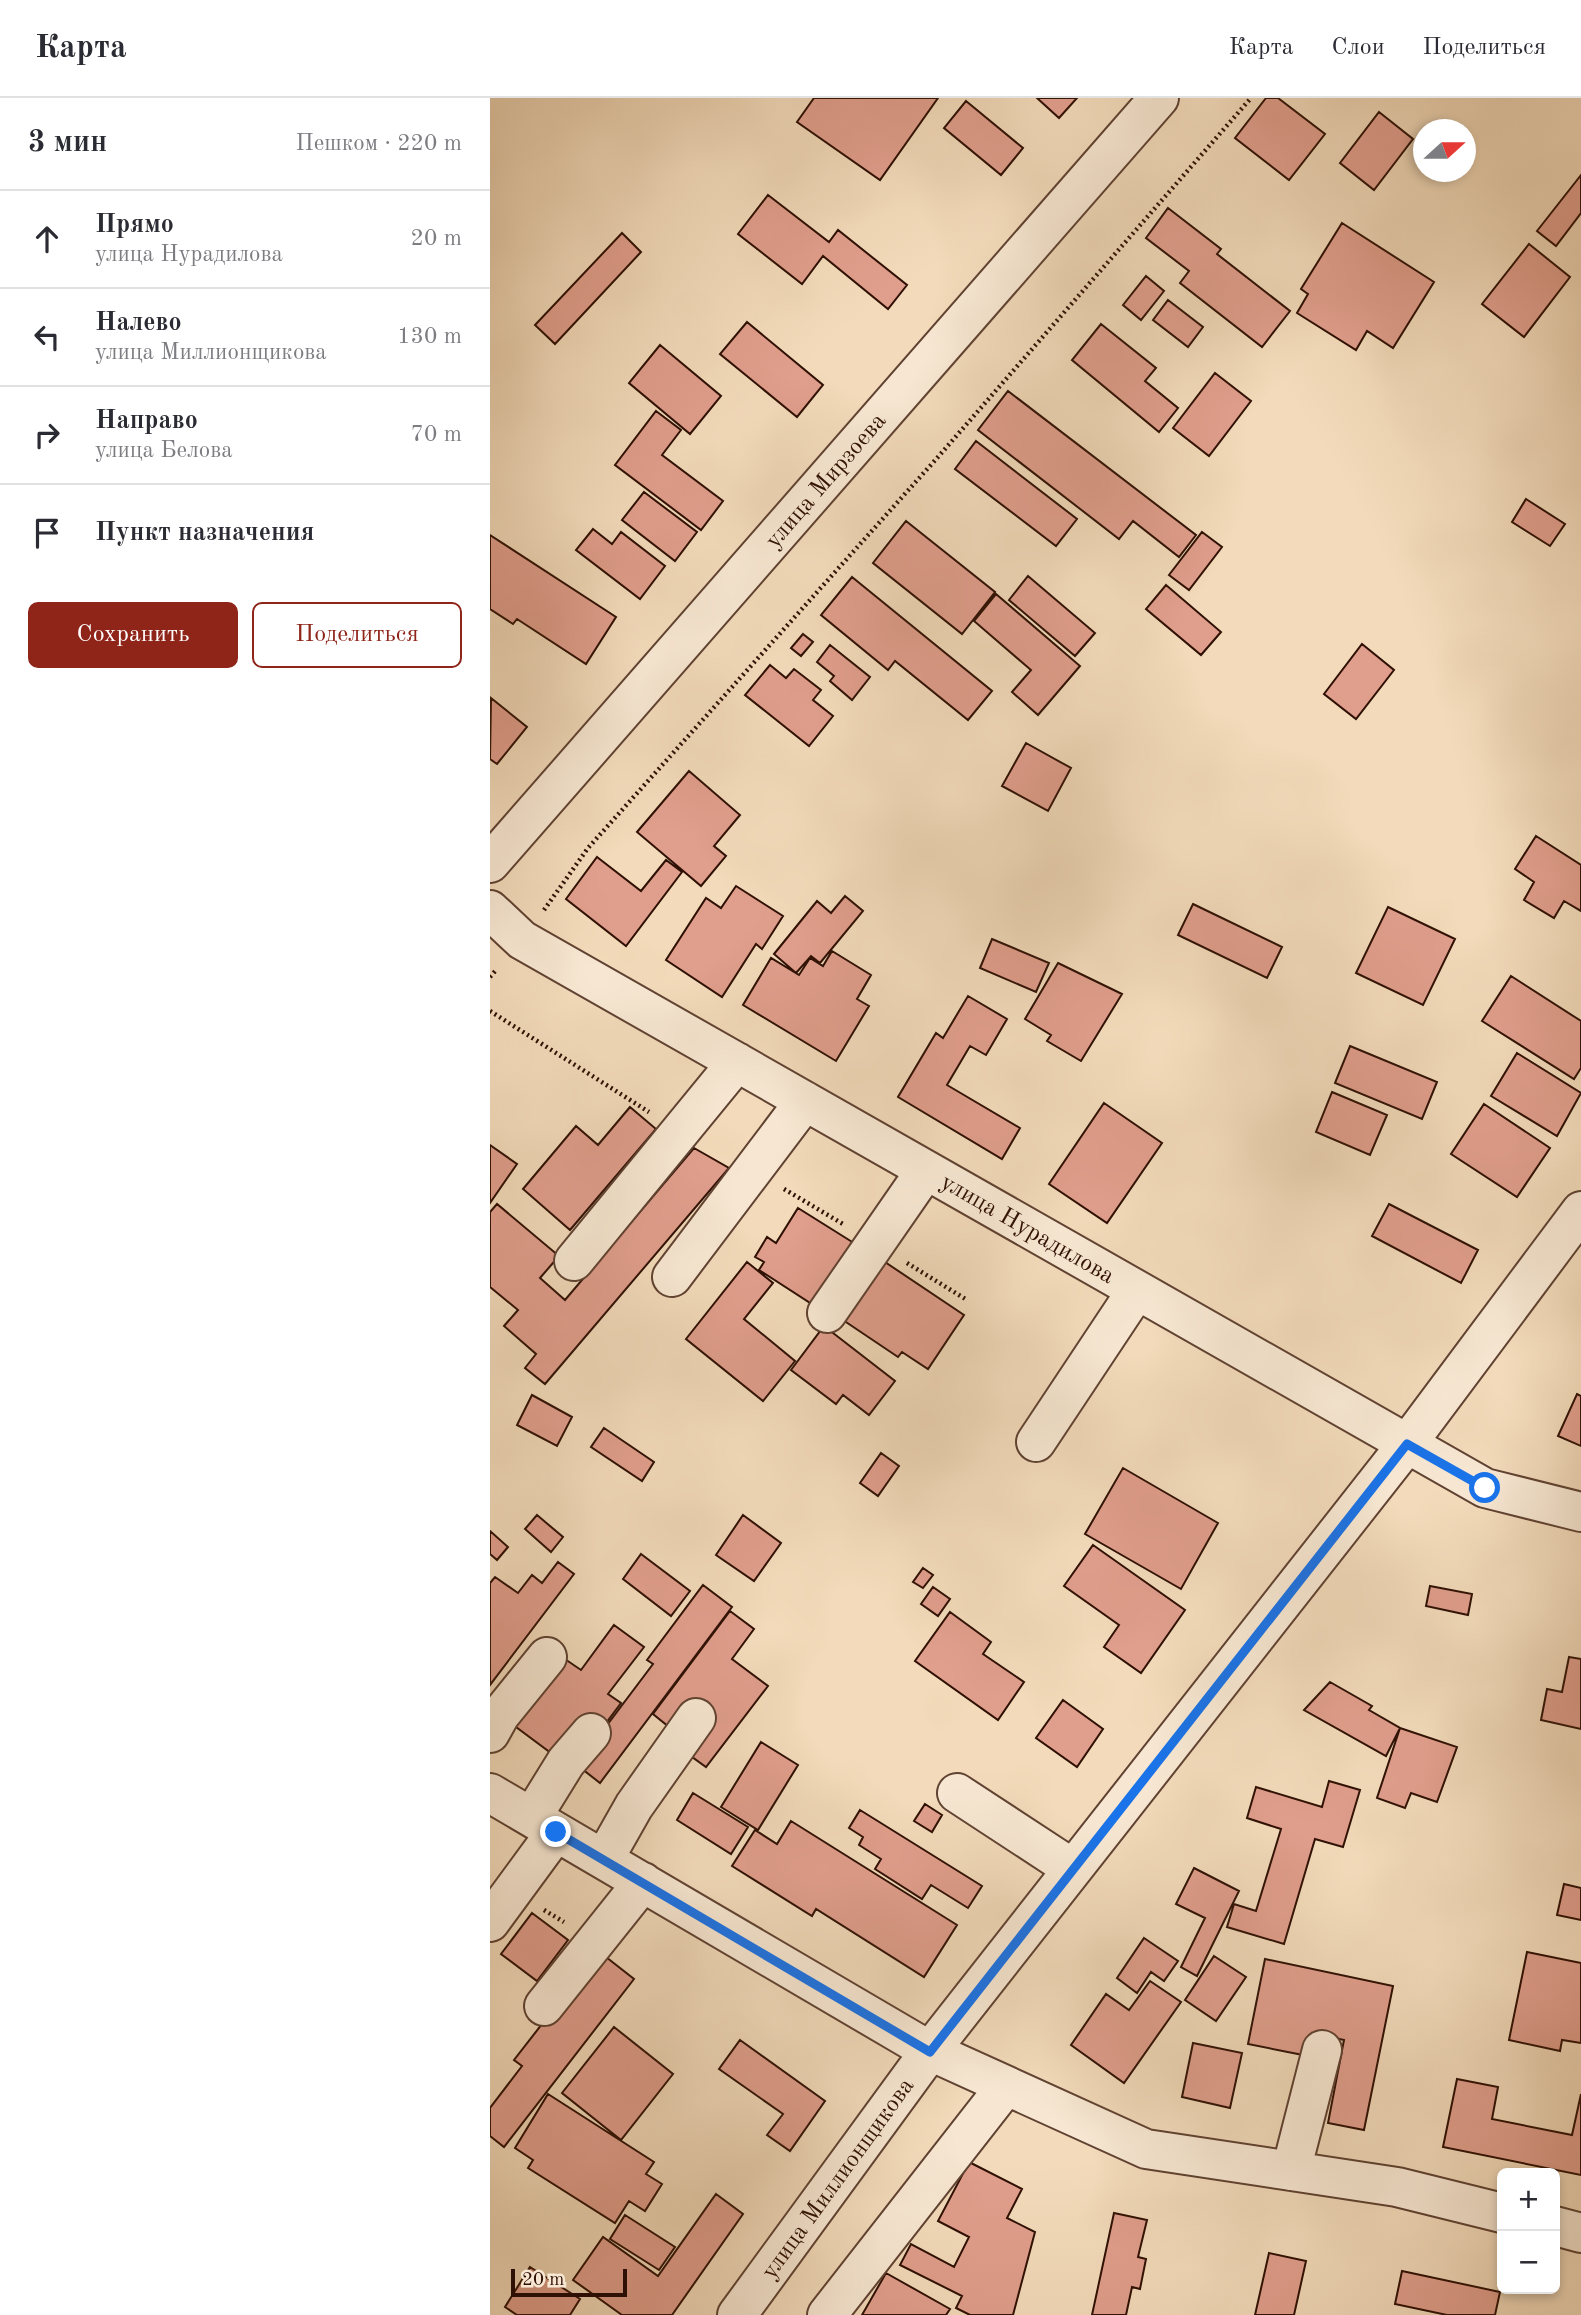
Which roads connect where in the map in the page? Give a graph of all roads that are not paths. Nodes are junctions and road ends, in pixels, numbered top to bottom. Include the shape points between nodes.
1 (1159, 98) edge
2 (490, 863) edge
3 (490, 910) edge
4 (737, 1062) junction
5 (805, 1101) junction
6 (926, 1170) junction
7 (1581, 1211) edge
8 (574, 1261) dead end
9 (671, 1277) dead end
10 (1137, 1290) junction
11 (827, 1313) dead end
12 (1036, 1442) dead end
13 (1407, 1444) junction
14 (1581, 1512) edge
15 (547, 1657) dead end
16 (696, 1718) dead end
17 (591, 1732) dead end
18 (490, 1733) edge
19 (957, 1793) dead end
20 (514, 1812) edge
21 (604, 1860) junction
22 (1073, 1868) junction
23 (643, 1882) junction
24 (490, 1922) edge
25 (544, 2006) dead end
26 (1322, 2050) dead end
27 (930, 2052) junction
28 (1006, 2086) junction
29 (1290, 2171) junction
30 (1497, 2212) edge
31 (1560, 2227) edge
32 (1581, 2233) edge
33 (737, 2315) edge
34 (827, 2315) edge

1 - 2 street, улица Мирзоева
3 - 4 street, улица Нурадилова via 522,940
4 - 5 street, улица Нурадилова
4 - 8 street
5 - 6 street, улица Нурадилова
5 - 9 street
6 - 10 street, улица Нурадилова
6 - 11 street
7 - 13 street, улица Миллионщикова
10 - 12 street
10 - 13 street, улица Нурадилова
13 - 14 street, улица Нурадилова via 1485,1488
13 - 22 street, улица Миллионщикова
15 - 18 street
16 - 21 street via 634,1805
17 - 20 street
19 - 22 street
20 - 21 street
20 - 24 street
21 - 23 street
22 - 27 street, улица Миллионщикова
23 - 25 street
23 - 27 street
26 - 29 street
27 - 28 street
27 - 33 street, улица Миллионщикова
28 - 29 street via 1146,2150
28 - 34 street
29 - 30 street via 1397,2188
31 - 32 street

